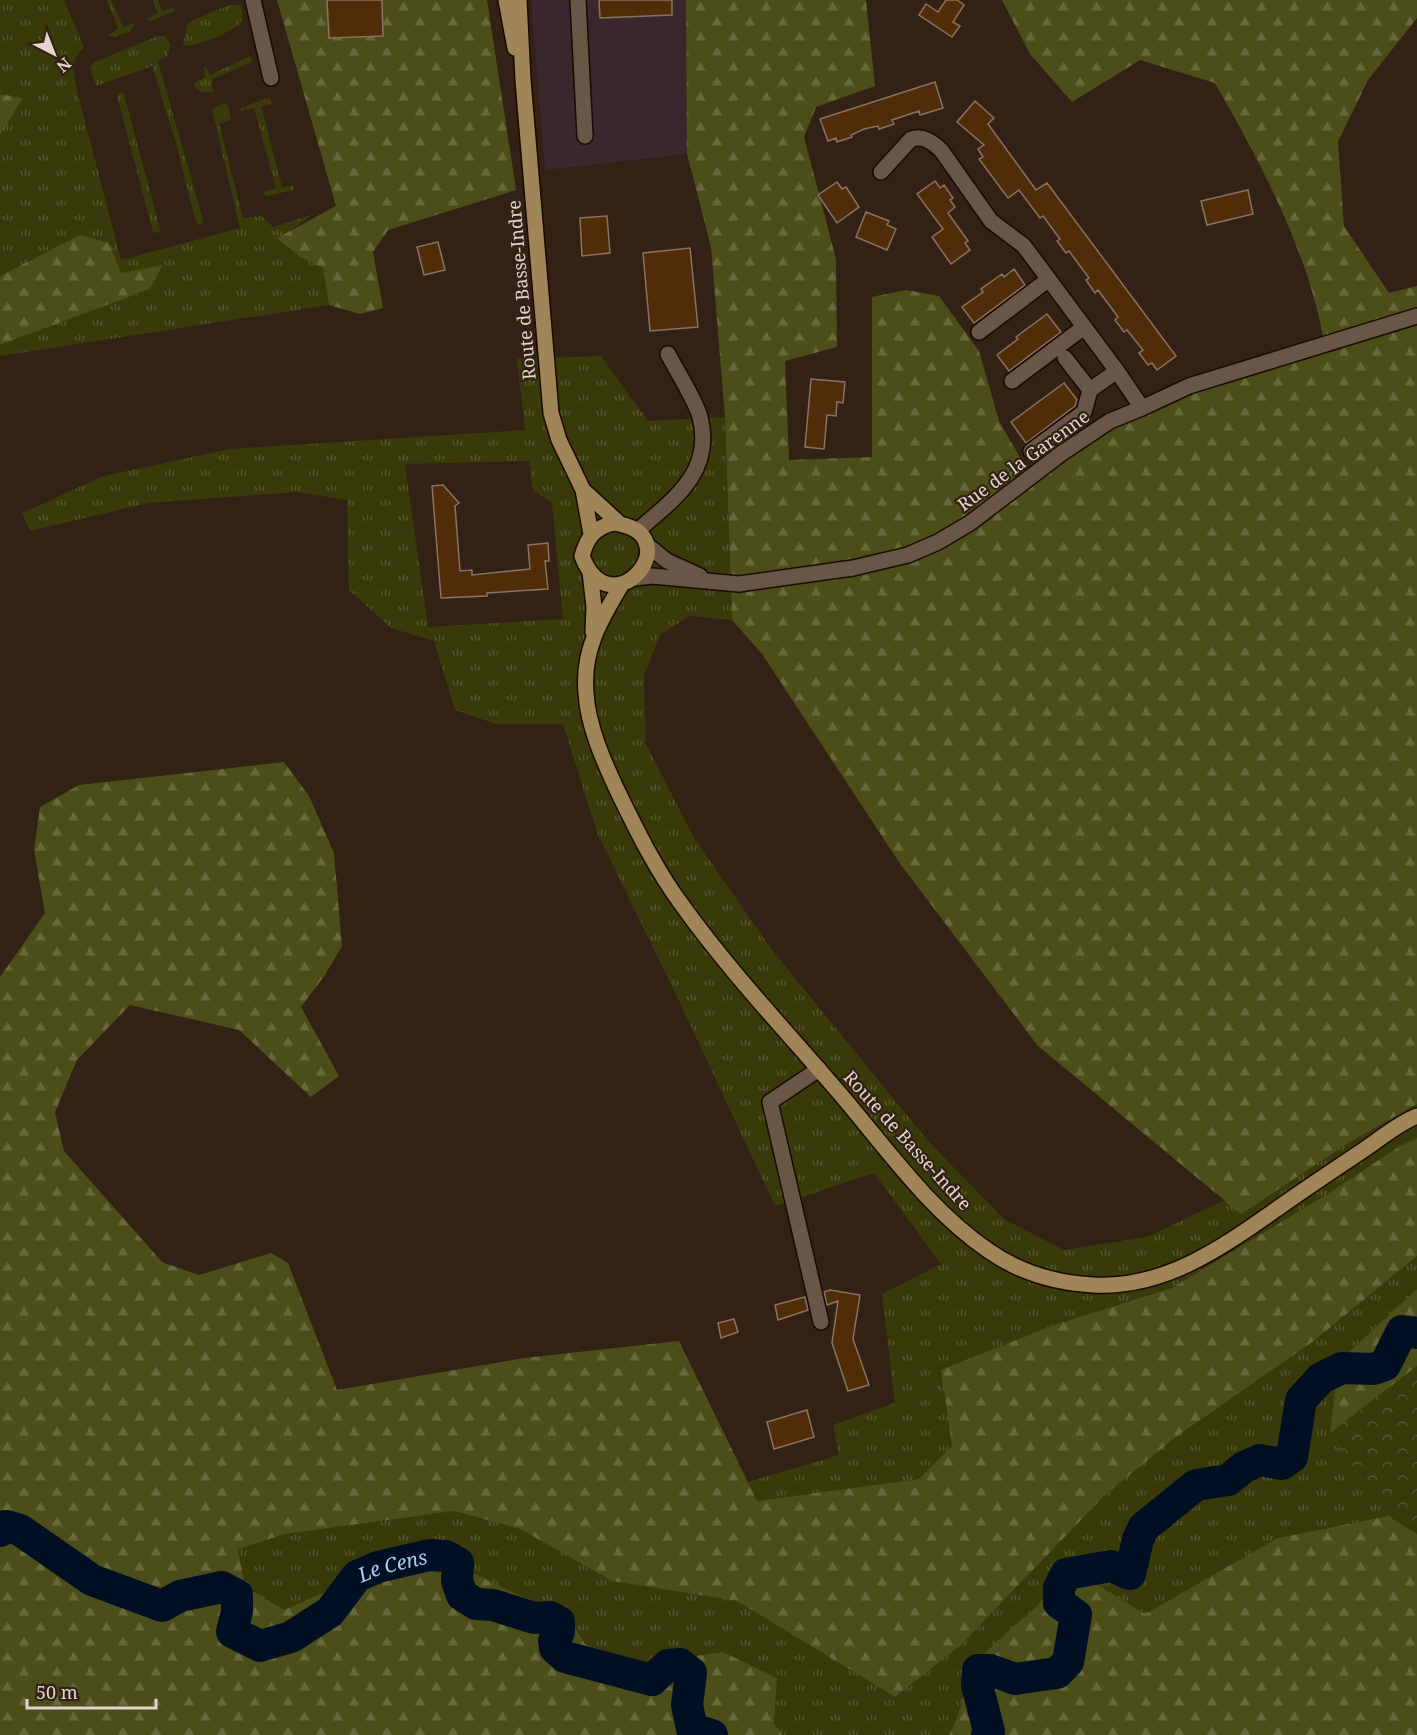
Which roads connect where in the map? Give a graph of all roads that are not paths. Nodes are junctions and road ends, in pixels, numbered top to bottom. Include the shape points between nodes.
1 (253, 0) edge
2 (506, 0) edge
3 (519, 0) edge
4 (578, 0) edge
5 (271, 78) dead end
6 (523, 80) junction
7 (585, 136) dead end
8 (881, 172) dead end
9 (1048, 279) junction
10 (1417, 316) edge
11 (1084, 327) junction
12 (980, 332) dead end
13 (668, 354) dead end
14 (1065, 358) dead end
15 (1117, 370) junction
16 (1012, 381) dead end
17 (1090, 390) junction
18 (1142, 408) junction
19 (1031, 451) dead end
20 (583, 490) junction
21 (620, 524) junction
22 (637, 531) junction
23 (591, 534) junction
24 (646, 544) junction
25 (590, 572) junction
26 (629, 581) junction
27 (714, 582) junction
28 (593, 635) junction
29 (819, 1069) junction
30 (1417, 1116) edge
31 (821, 1322) dead end

1 - 5 street
2 - 6 main road, Route de Basse-Indre
3 - 6 main road, Route de Basse-Indre
4 - 7 street
6 - 20 main road, Route de Basse-Indre via 551,413
8 - 9 street via 911,139 930,140 991,221 1024,246
9 - 11 street
9 - 12 street
10 - 18 street, Rue de la Garenne via 1189,386
11 - 15 street
11 - 16 street
13 - 22 street via 700,416 702,452 686,486
14 - 17 street
15 - 17 street
15 - 18 street
17 - 19 street via 1084,412
18 - 27 street, Rue de la Garenne via 1110,421 970,523 908,555 853,568 764,581
20 - 21 main road, Route de Basse-Indre
20 - 23 main road, Route de Basse-Indre
21 - 22 main road
21 - 23 main road via 600,526
22 - 24 main road
23 - 25 main road via 582,556
24 - 26 main road via 645,562
24 - 27 street, Rue de la Garenne via 675,565
25 - 26 main road via 609,584
25 - 28 main road, Route de Basse-Indre
26 - 27 street, Rue de la Garenne via 652,576
26 - 28 main road, Route de Basse-Indre
28 - 29 main road, Route de Basse-Indre via 586,693 595,734 611,777 644,843 681,904
29 - 30 main road, Route de Basse-Indre via 928,1197 969,1236 1012,1265 1047,1278 1092,1285 1156,1278 1191,1263
29 - 31 street via 770,1102

